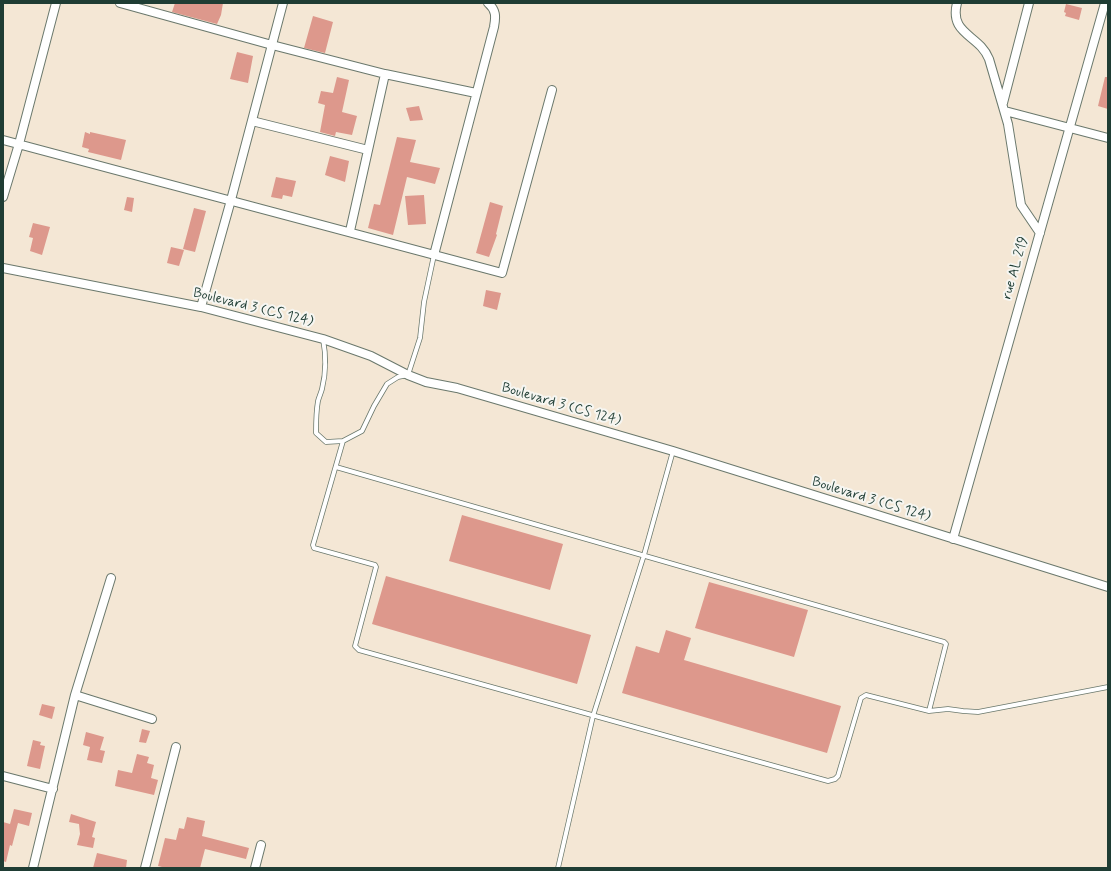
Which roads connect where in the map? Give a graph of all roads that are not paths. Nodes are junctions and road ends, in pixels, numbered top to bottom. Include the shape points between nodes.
1 (56, 3) edge
2 (120, 3) edge
3 (283, 3) edge
4 (488, 3) edge
5 (957, 3) edge
6 (1029, 3) edge
7 (1105, 3) edge
8 (272, 45) junction
9 (385, 74) junction
10 (552, 90) dead end
11 (476, 93) junction
12 (1004, 108) junction
13 (252, 121) junction
14 (1069, 128) junction
15 (1108, 138) edge
16 (3, 140) edge
17 (19, 144) junction
18 (368, 150) junction
19 (3, 197) edge
20 (231, 200) junction
21 (350, 231) junction
22 (1040, 234) junction
23 (434, 255) junction
24 (3, 268) edge
25 (201, 307) junction
26 (323, 339) junction
27 (408, 375) junction
28 (344, 441) junction
29 (673, 451) junction
30 (336, 467) junction
31 (953, 539) junction
32 (644, 555) junction
33 (111, 578) dead end
34 (1108, 588) edge
35 (1108, 687) edge
36 (75, 695) junction
37 (929, 711) junction
38 (593, 716) junction
39 (152, 720) dead end
40 (176, 747) dead end
41 (3, 776) edge
42 (53, 789) junction
43 (260, 845) dead end
44 (33, 868) edge
45 (144, 868) edge
46 (255, 868) edge
47 (558, 868) edge

1 - 17 street
2 - 8 street
3 - 8 street
4 - 11 street via 493,8 496,18
5 - 12 street via 955,20 962,30 986,51
6 - 12 street
7 - 14 street, rue AL 219
8 - 9 street
8 - 13 street
9 - 11 street
9 - 18 street
10 - 23 street via 502,273
11 - 23 street
12 - 14 street
12 - 22 street via 1021,205
13 - 18 street
13 - 20 street
14 - 15 street
14 - 22 street, rue AL 219
16 - 17 street
17 - 19 street
17 - 20 street
18 - 21 street
20 - 21 street
20 - 25 street
21 - 23 street
22 - 31 street, rue AL 219
23 - 27 lane via 424,302 420,338
24 - 25 street, Boulevard 3 (CS 124)
25 - 26 street, Boulevard 3 (CS 124)
26 - 27 street, Boulevard 3 (CS 124) via 370,356
26 - 28 lane via 324,369 322,390 318,400 316,433 326,442
27 - 28 lane via 398,377 388,384 362,431
27 - 29 street, Boulevard 3 (CS 124)
28 - 30 lane
29 - 31 street, Boulevard 3 (CS 124)
29 - 32 lane
30 - 32 lane
30 - 38 lane via 313,545 314,548 376,567 355,646 357,649
31 - 34 street, Boulevard 3 (CS 124)
32 - 37 lane via 944,642 946,644
32 - 38 lane
33 - 36 street
35 - 37 lane via 978,712 948,708
36 - 39 street
36 - 42 street
37 - 38 lane via 863,696 838,776 832,781
38 - 47 lane
40 - 45 street
41 - 42 street
42 - 44 street
43 - 46 street

